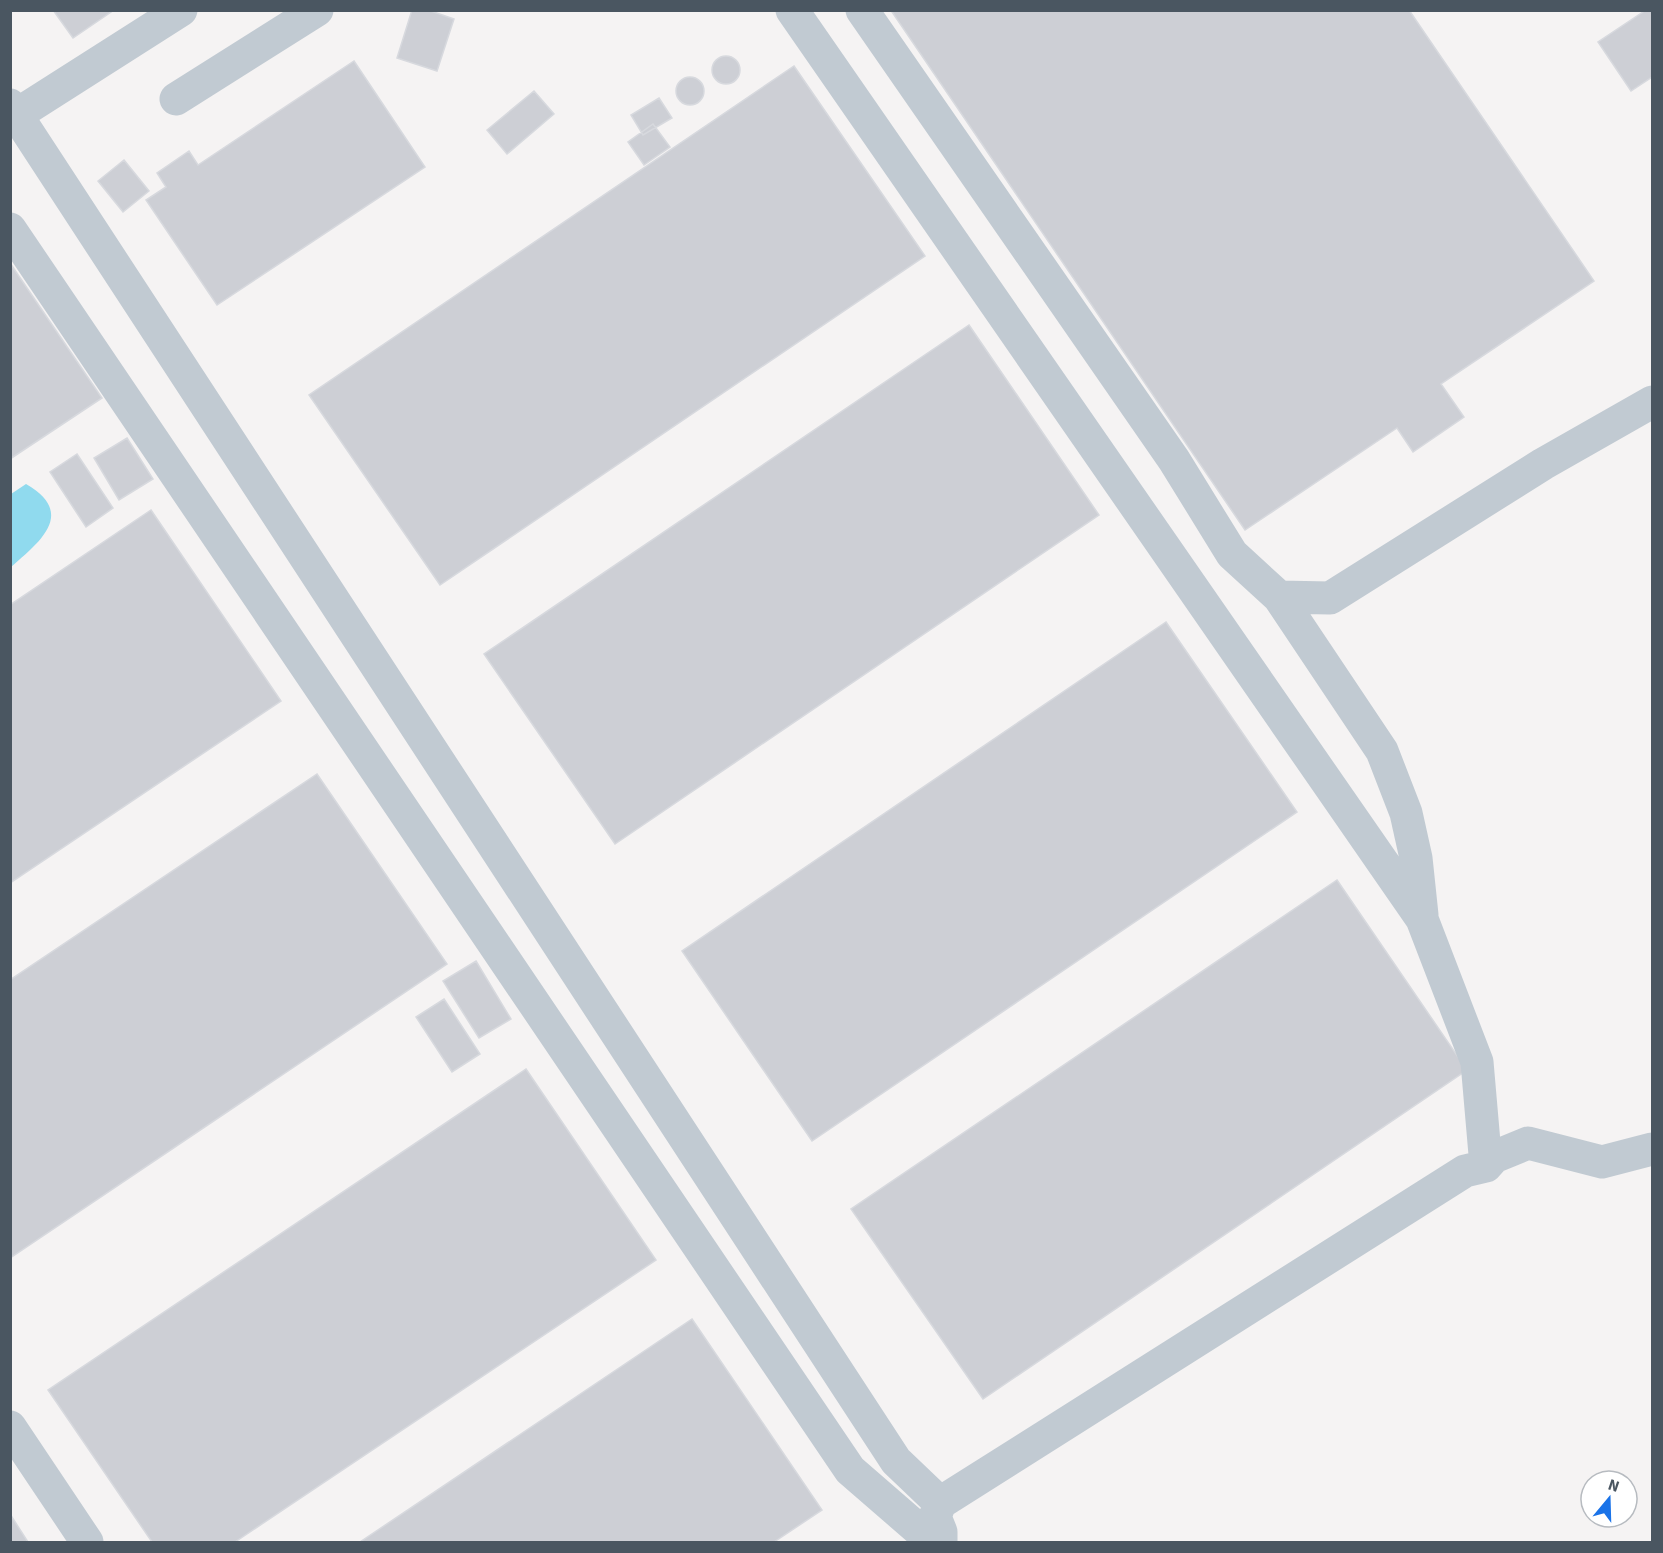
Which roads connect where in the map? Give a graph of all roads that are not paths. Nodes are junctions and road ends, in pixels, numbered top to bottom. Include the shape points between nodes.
1 (181, 10) edge
2 (317, 10) edge
3 (792, 10) edge
4 (862, 10) edge
5 (176, 99) dead end
6 (13, 113) edge
7 (10, 229) edge
8 (1653, 402) edge
9 (1279, 597) junction
10 (1422, 919) junction
11 (1480, 1110) junction
12 (1528, 1143) junction
13 (1653, 1149) edge
14 (1485, 1166) junction
15 (10, 1427) edge
16 (940, 1503) junction
17 (87, 1542) edge
18 (933, 1542) edge
19 (941, 1542) edge

1 - 6 lane
2 - 5 lane
3 - 10 lane
4 - 9 lane via 1174,460 1232,554
6 - 16 lane via 896,1461
7 - 18 lane via 850,1470
8 - 9 lane via 1543,464 1330,598
9 - 10 lane via 1382,751 1406,813 1416,858
10 - 11 lane via 1477,1062
11 - 12 lane
11 - 14 lane
12 - 13 lane via 1602,1162
12 - 14 lane via 1494,1157
14 - 16 lane via 1465,1171
15 - 17 lane
16 - 19 lane via 935,1517

